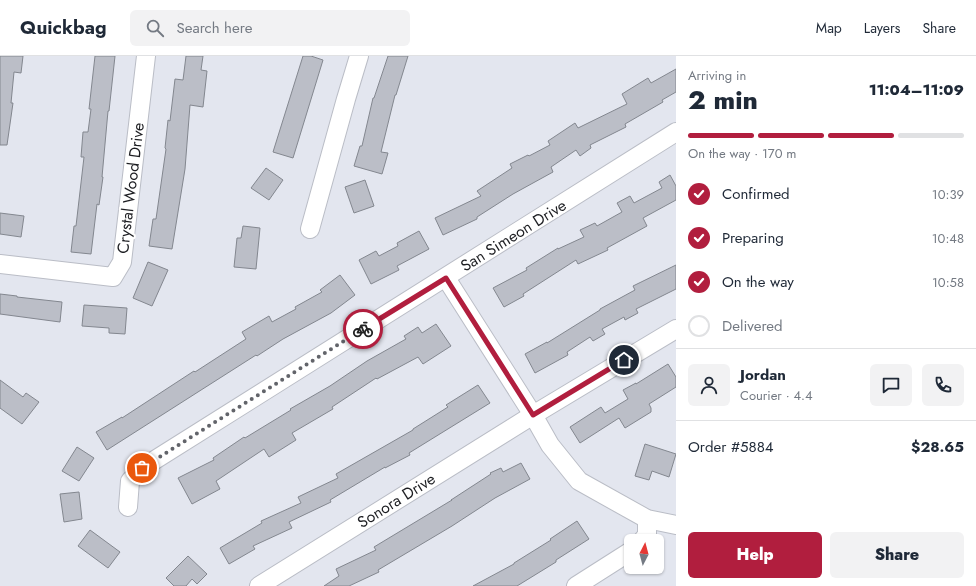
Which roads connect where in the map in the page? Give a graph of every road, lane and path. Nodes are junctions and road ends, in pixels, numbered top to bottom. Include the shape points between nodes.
1 (146, 56) edge
2 (360, 56) edge
3 (676, 132) edge
4 (310, 229) dead end
5 (0, 264) edge
6 (446, 278) junction
7 (676, 329) edge
8 (533, 415) junction
9 (128, 507) dead end
10 (647, 519) junction
11 (676, 525) edge
12 (647, 534) edge
13 (624, 555) edge
14 (259, 586) edge
15 (576, 586) edge

1 - 5 street, Crystal Wood Drive via 122,262 113,277
2 - 4 street
3 - 6 street, San Simeon Drive
6 - 8 street
6 - 9 street, San Simeon Drive via 142,468 130,481
7 - 8 street, Sonora Drive
8 - 10 street via 550,446 579,481
8 - 14 street, Sonora Drive
10 - 11 street
10 - 12 street
13 - 15 street

